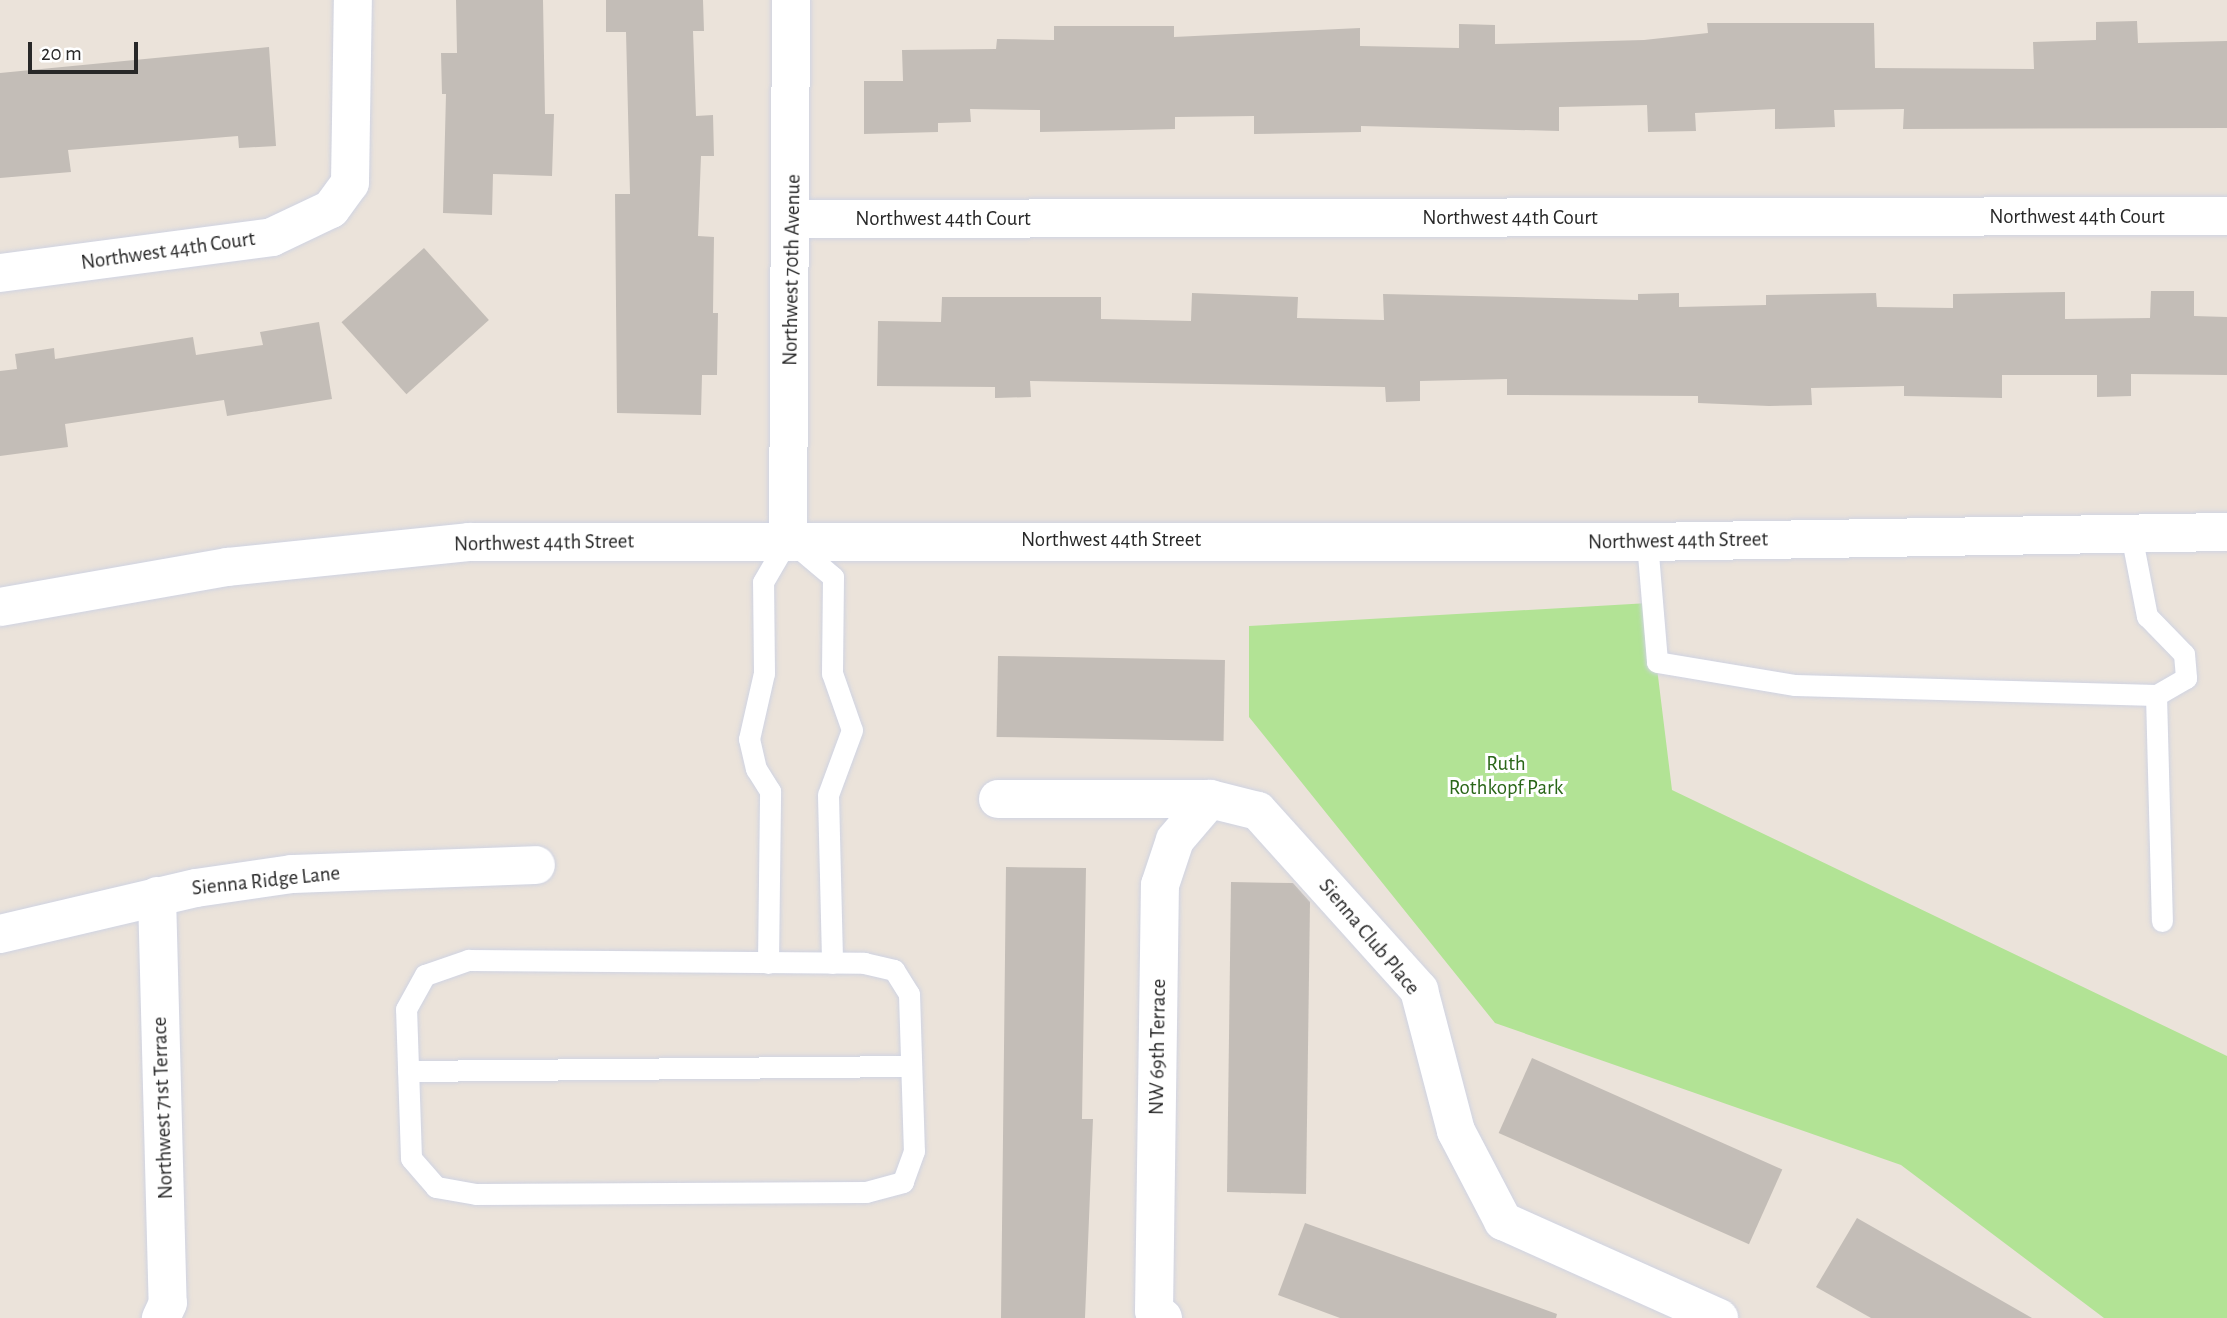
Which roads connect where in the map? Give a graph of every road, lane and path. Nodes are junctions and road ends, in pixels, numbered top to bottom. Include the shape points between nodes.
1 (353, 0) edge
2 (791, 0) edge
3 (2227, 216) edge
4 (793, 219) junction
5 (0, 273) edge
6 (2227, 533) edge
7 (2131, 534) junction
8 (788, 540) junction
9 (1647, 542) junction
10 (0, 607) edge
11 (2156, 695) junction
12 (998, 799) dead end
13 (1210, 799) junction
14 (536, 865) dead end
15 (157, 896) junction
16 (2162, 921) dead end
17 (0, 934) edge
18 (768, 962) junction
19 (832, 962) junction
20 (910, 1066) junction
21 (408, 1071) junction
22 (1158, 1314) edge
23 (161, 1318) edge
24 (1718, 1318) edge

1 - 5 street, Northwest 44th Court via 351,183 331,209 272,237
2 - 4 street, Northwest 70th Avenue
3 - 4 street, Northwest 44th Court
4 - 8 street, Northwest 70th Avenue
6 - 7 street, Northwest 44th Street
7 - 9 street, Northwest 44th Street
7 - 11 lane via 2147,615 2184,654 2186,678
8 - 9 street, Northwest 44th Street
8 - 10 street, Northwest 44th Street via 469,542 228,567
8 - 18 lane via 763,582 764,673 749,739 756,769 770,791
8 - 19 lane via 833,577 832,673 852,730 828,794
9 - 11 lane via 1657,662 1796,685
11 - 16 lane
12 - 13 street, Sienna Club Place
13 - 22 street, NW 69th Terrace via 1175,840 1160,885
13 - 24 street, Sienna Club Place via 1258,811 1419,989 1456,1131 1503,1221
14 - 15 street, Sienna Ridge Lane via 292,874
15 - 17 street, Sienna Ridge Lane
15 - 23 street, Northwest 71st Terrace via 168,1303
18 - 19 lane
18 - 21 lane via 468,960 425,975 406,1009
19 - 20 lane via 894,970 909,994
20 - 21 lane
20 - 21 lane via 914,1151 903,1182 866,1192 475,1194 436,1187 411,1158

